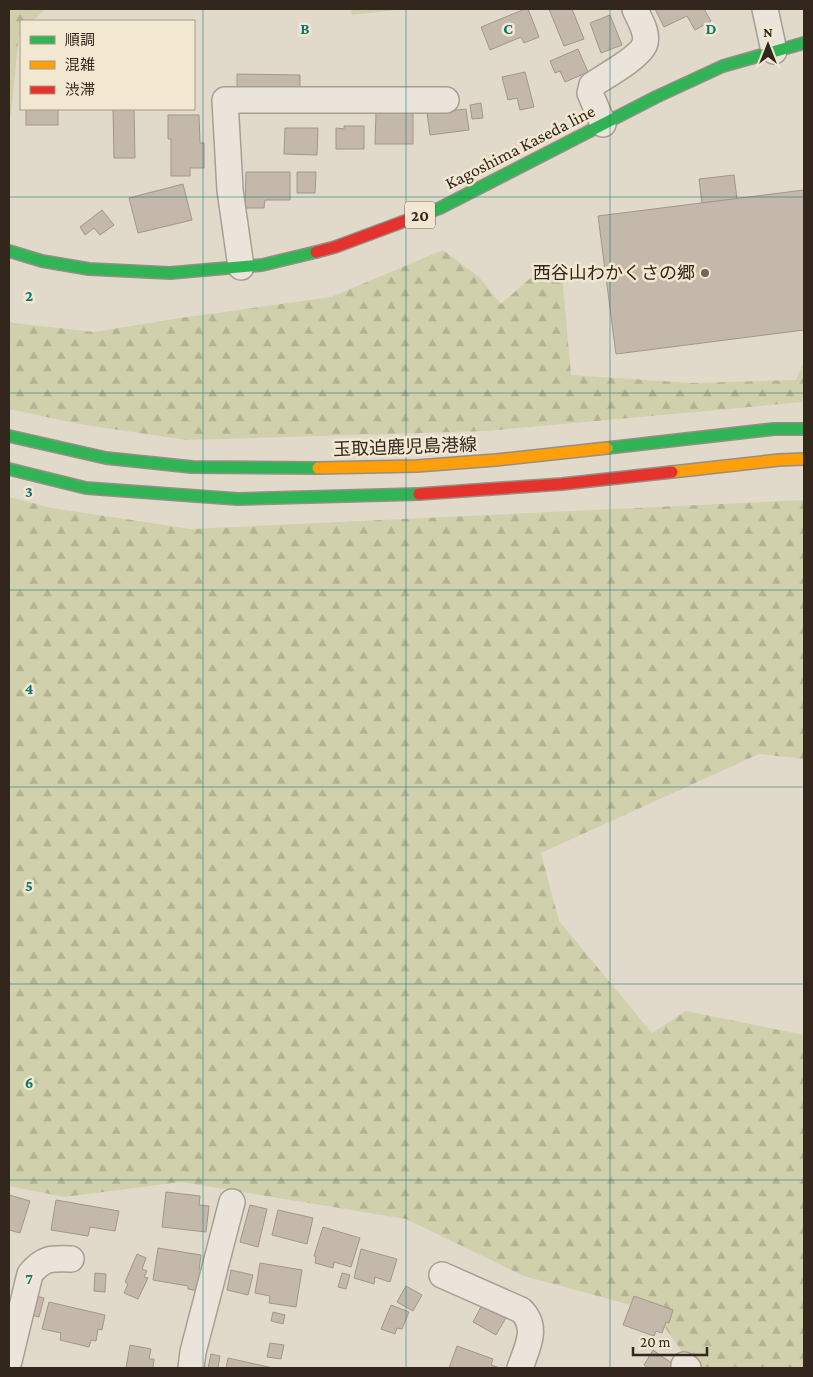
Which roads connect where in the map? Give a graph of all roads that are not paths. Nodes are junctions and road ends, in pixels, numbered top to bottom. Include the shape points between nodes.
1 (635, 9) edge
2 (765, 9) edge
3 (804, 43) edge
4 (774, 51) junction
5 (446, 100) dead end
6 (603, 124) junction
7 (9, 251) edge
8 (241, 267) junction
9 (804, 429) edge
10 (9, 436) edge
11 (804, 459) edge
12 (9, 468) edge
13 (232, 1202) dead end
14 (71, 1259) dead end
15 (442, 1275) dead end
16 (9, 1361) edge
17 (191, 1368) edge
18 (520, 1368) edge

1 - 6 street via 645,32 645,43 640,52 592,85 590,93
2 - 4 street
3 - 4 main road, Kagoshima Kaseda line / 20
4 - 6 main road, Kagoshima Kaseda line / 20 via 723,66
5 - 8 street via 225,100 230,190
6 - 8 main road, Kagoshima Kaseda line / 20 via 440,208 335,247
7 - 8 main road, Kagoshima Kaseda line / 20 via 42,261 89,269 170,273
9 - 10 main road, 玉取迫鹿児島港線 via 774,429 496,460 417,466 301,468 192,466 106,458
11 - 12 main road via 562,484 399,496 238,499 86,488
13 - 17 street
14 - 16 street via 54,1258 40,1263 30,1274
15 - 18 street via 521,1310 528,1317 531,1329

